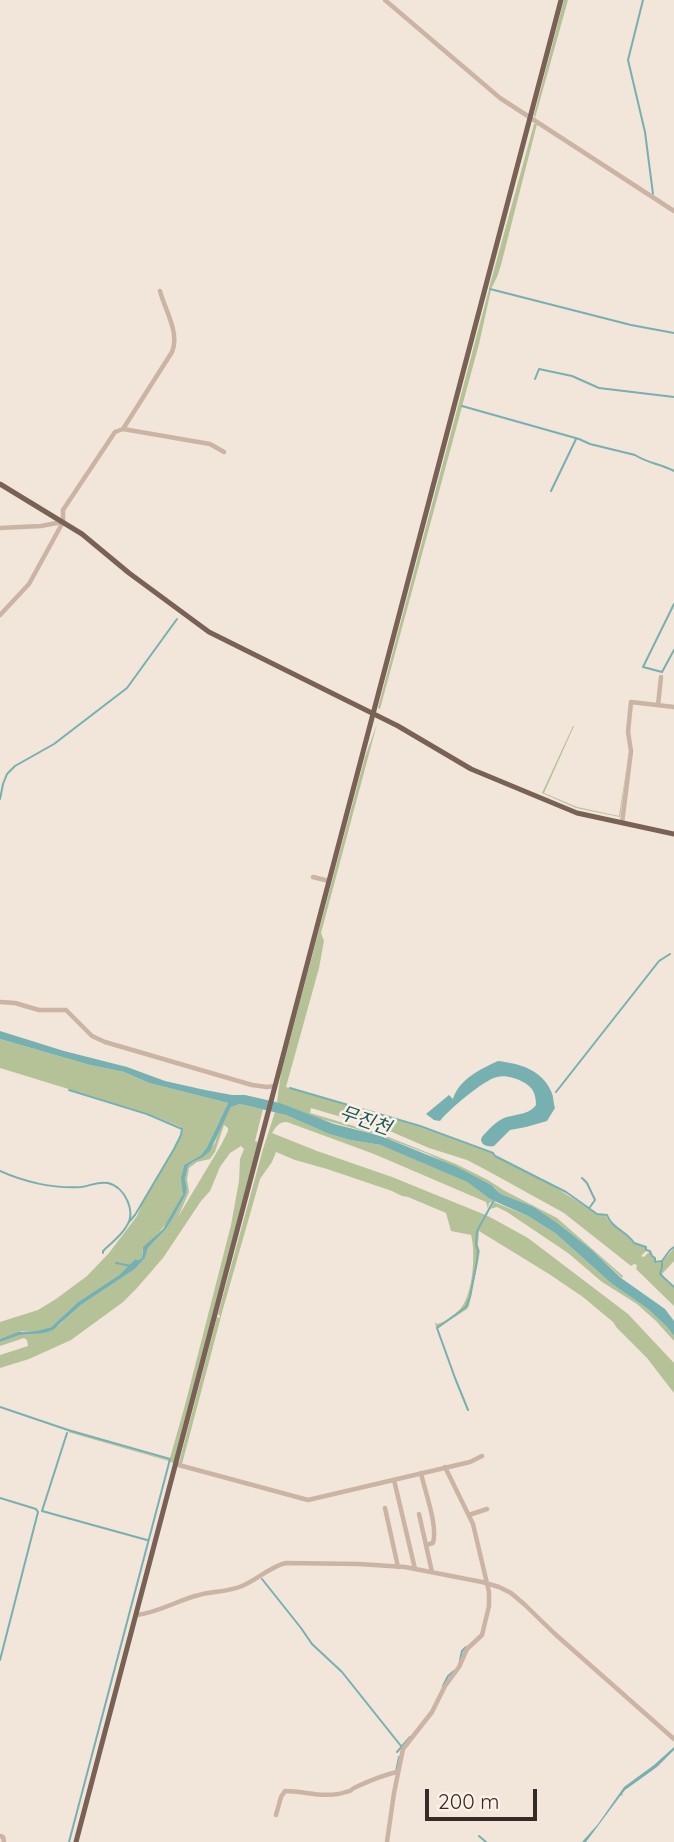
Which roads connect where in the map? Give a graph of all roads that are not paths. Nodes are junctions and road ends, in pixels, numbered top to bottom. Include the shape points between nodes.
1 (385, 0) edge
2 (561, 0) edge
3 (531, 119) junction
4 (674, 211) edge
5 (160, 291) dead end
6 (122, 429) junction
7 (224, 452) dead end
8 (0, 484) edge
9 (63, 522) junction
10 (0, 528) edge
11 (0, 615) edge
12 (661, 677) dead end
13 (658, 705) junction
14 (674, 707) edge
15 (373, 714) junction
16 (622, 822) junction
17 (674, 834) edge
18 (313, 877) dead end
19 (329, 881) junction
20 (0, 1002) edge
21 (274, 1089) junction
22 (482, 1456) dead end
23 (175, 1464) junction
24 (445, 1467) junction
25 (421, 1473) junction
26 (394, 1480) junction
27 (385, 1508) dead end
28 (487, 1509) dead end
29 (419, 1514) dead end
30 (469, 1515) junction
31 (426, 1545) junction
32 (398, 1567) junction
33 (415, 1569) junction
34 (432, 1572) junction
35 (487, 1583) junction
36 (136, 1615) junction
37 (674, 1739) edge
38 (397, 1772) junction
39 (276, 1815) dead end
40 (0, 1836) edge
41 (4, 1842) edge
42 (76, 1842) edge
43 (387, 1842) edge

1 - 3 street via 475,78
2 - 3 main road
3 - 4 street
3 - 15 main road
5 - 6 street via 176,343
6 - 7 street via 210,444
6 - 9 street via 115,432 63,510
8 - 9 main road
9 - 10 street
9 - 11 street via 29,584
9 - 15 main road via 209,632
12 - 13 street
13 - 14 street
13 - 16 street via 631,702 631,751
15 - 16 main road via 471,769 577,813
15 - 19 main road
16 - 17 main road
18 - 19 street
19 - 21 main road
20 - 21 street via 66,1010 92,1036 105,1042
21 - 23 main road
22 - 24 street
23 - 26 street via 308,1500
23 - 36 main road
24 - 25 street
24 - 30 street
25 - 26 street
25 - 31 street via 435,1542
26 - 33 street
27 - 32 street
28 - 30 street
29 - 31 street
30 - 35 street
31 - 34 street
32 - 33 street
32 - 36 street via 282,1563 232,1590 195,1596
33 - 34 street
34 - 35 street
35 - 37 street via 511,1593
35 - 38 street via 484,1631 467,1649 432,1712 406,1743
36 - 42 main road
38 - 39 street via 339,1794 285,1791
38 - 43 street
40 - 41 street

